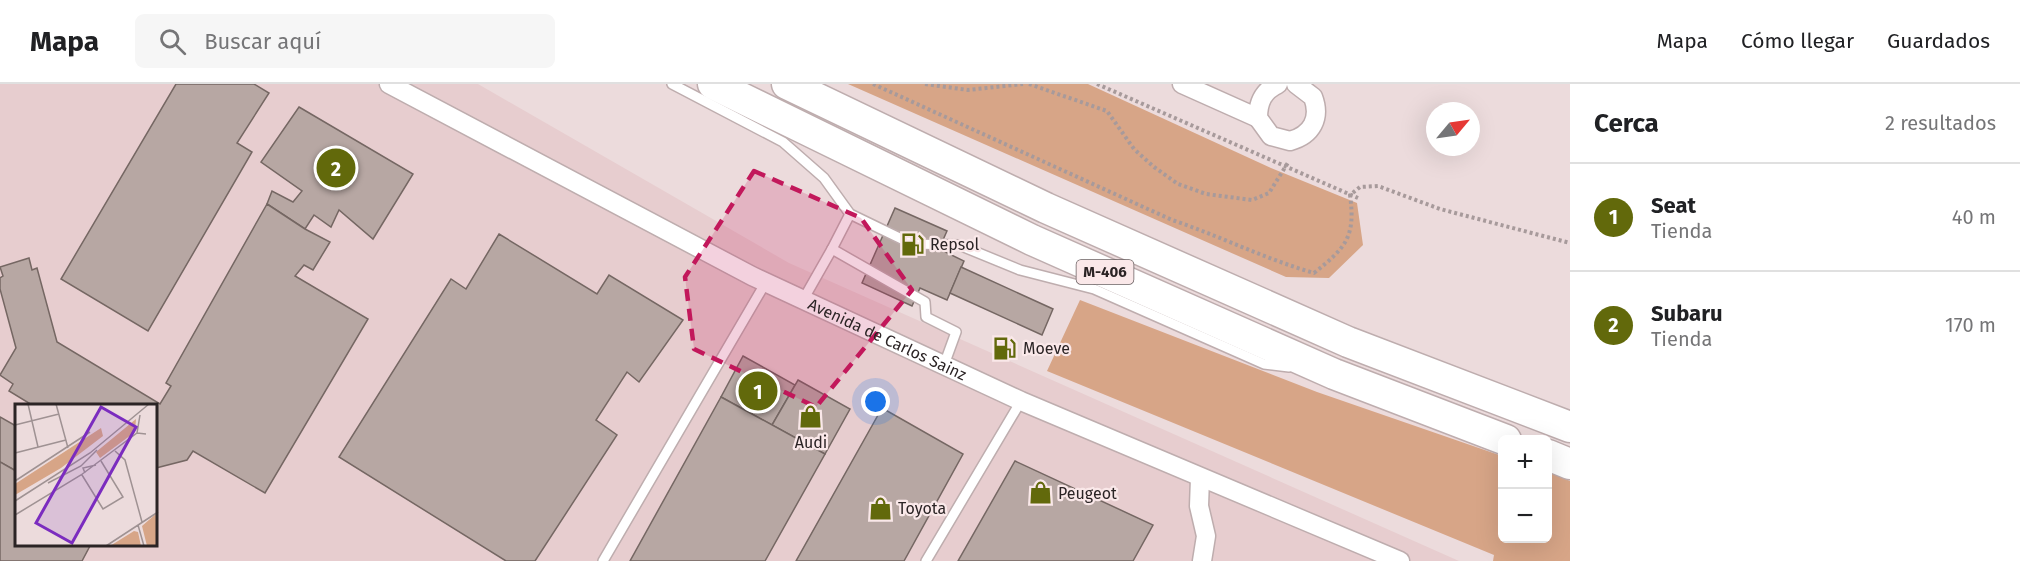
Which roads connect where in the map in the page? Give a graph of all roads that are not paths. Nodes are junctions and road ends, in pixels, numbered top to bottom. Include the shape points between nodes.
1 (389, 84) edge
2 (672, 84) edge
3 (713, 84) edge
4 (787, 84) edge
5 (1182, 84) edge
6 (1278, 84) edge
7 (1296, 84) edge
8 (1258, 112) junction
9 (850, 214) junction
10 (832, 249) junction
11 (766, 282) junction
12 (803, 300) junction
13 (944, 365) junction
14 (1334, 374) junction
15 (1021, 401) junction
16 (1570, 427) edge
17 (1498, 437) edge
18 (1552, 457) edge
19 (1570, 464) edge
20 (1200, 478) junction
21 (603, 561) edge
22 (926, 561) edge
23 (1202, 561) edge
24 (1400, 561) edge

1 - 11 street, Avenida de Carlos Sainz
2 - 9 lane via 783,142 824,178
3 - 14 highway, M-406 via 1032,240
4 - 16 highway, M-406 via 1046,208 1348,342
5 - 8 street via 1237,109
6 - 8 street via 1264,93
7 - 8 street via 1307,90 1316,105 1314,125 1300,139 1290,141 1271,136
9 - 10 lane
9 - 14 lane via 912,244 959,245 1020,270 1094,289 1264,364
10 - 12 lane
10 - 13 lane via 925,302 926,317 956,332
11 - 12 street, Avenida de Carlos Sainz
11 - 21 lane
12 - 13 street, Avenida de Carlos Sainz
13 - 15 street, Avenida de Carlos Sainz
14 - 17 highway, M-406
15 - 20 street, Avenida de Carlos Sainz
15 - 22 lane
18 - 19 highway
20 - 23 street via 1199,506 1206,536
20 - 24 street, Avenida de Carlos Sainz

